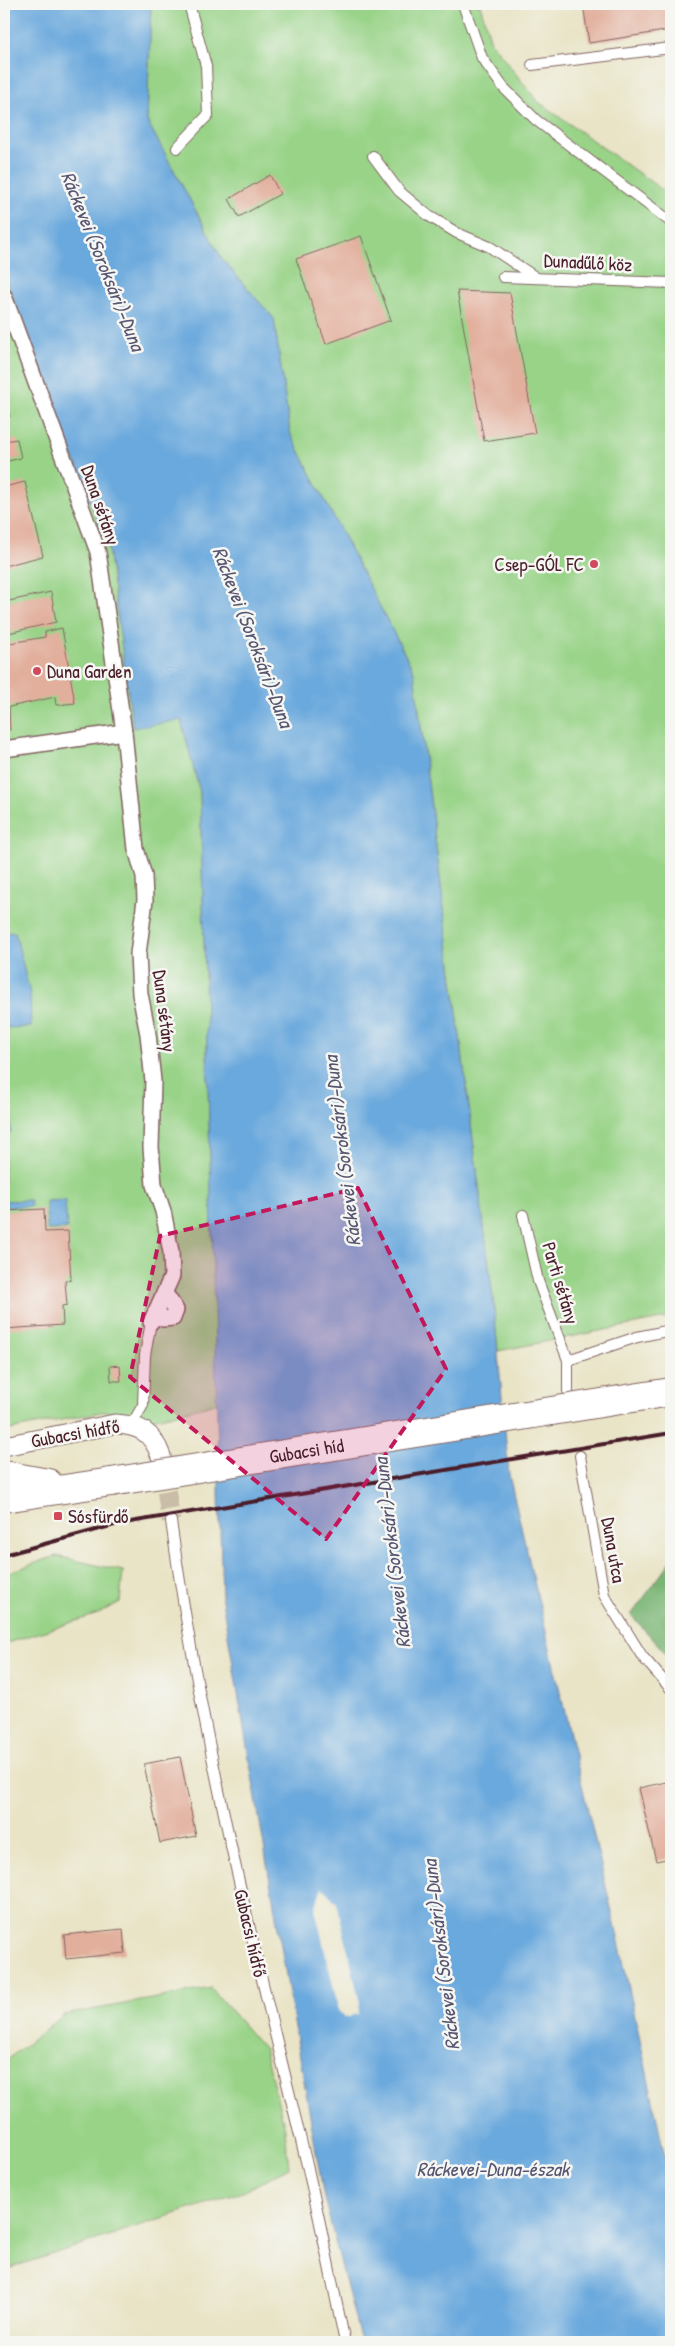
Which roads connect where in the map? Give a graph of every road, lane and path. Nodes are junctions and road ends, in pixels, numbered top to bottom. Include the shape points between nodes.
1 (189, 4) edge
2 (463, 4) edge
3 (671, 48) edge
4 (532, 66) dead end
5 (177, 148) dead end
6 (373, 156) dead end
7 (671, 222) edge
8 (502, 277) dead end
9 (535, 277) junction
10 (671, 283) edge
11 (4, 299) edge
12 (124, 732) junction
13 (4, 749) edge
14 (524, 1215) dead end
15 (154, 1315) joint
16 (671, 1330) edge
17 (568, 1360) junction
18 (568, 1391) dead end
19 (671, 1392) edge
20 (132, 1424) junction
21 (4, 1446) edge
22 (161, 1456) tunnel mouth
23 (580, 1456) dead end
24 (4, 1475) edge
25 (103, 1483) junction
26 (4, 1498) edge
27 (4, 1516) edge
28 (171, 1521) tunnel mouth
29 (671, 1689) edge
30 (345, 2342) edge

1 - 5 lane via 206,66 208,115
2 - 7 lane via 482,58 504,87 536,120
3 - 4 lane
6 - 9 lane via 399,190 429,216 490,247
8 - 9 lane, Dunadűlő köz
9 - 10 lane, Dunadűlő köz
11 - 12 street, Duna sétány via 98,552
12 - 13 street
12 - 15 street, Duna sétány via 136,849 144,876 138,954 140,994 153,1081 151,1147 154,1185 171,1252 172,1276 165,1293 176,1310 173,1318 163,1319
14 - 17 lane, Parti sétány via 538,1281
15 - 20 lane via 145,1355 143,1405
16 - 17 lane via 637,1337
17 - 18 lane
19 - 25 main road, Gubacsi híd, bridge
20 - 21 street, Gubacsi hídfő via 115,1424
20 - 22 street, Gubacsi hídfő via 148,1434
23 - 29 lane, Duna utca via 604,1595 642,1656
24 - 25 main road via 47,1483
25 - 26 main road
25 - 27 main road
28 - 30 lane, Gubacsi hídfő via 202,1712

